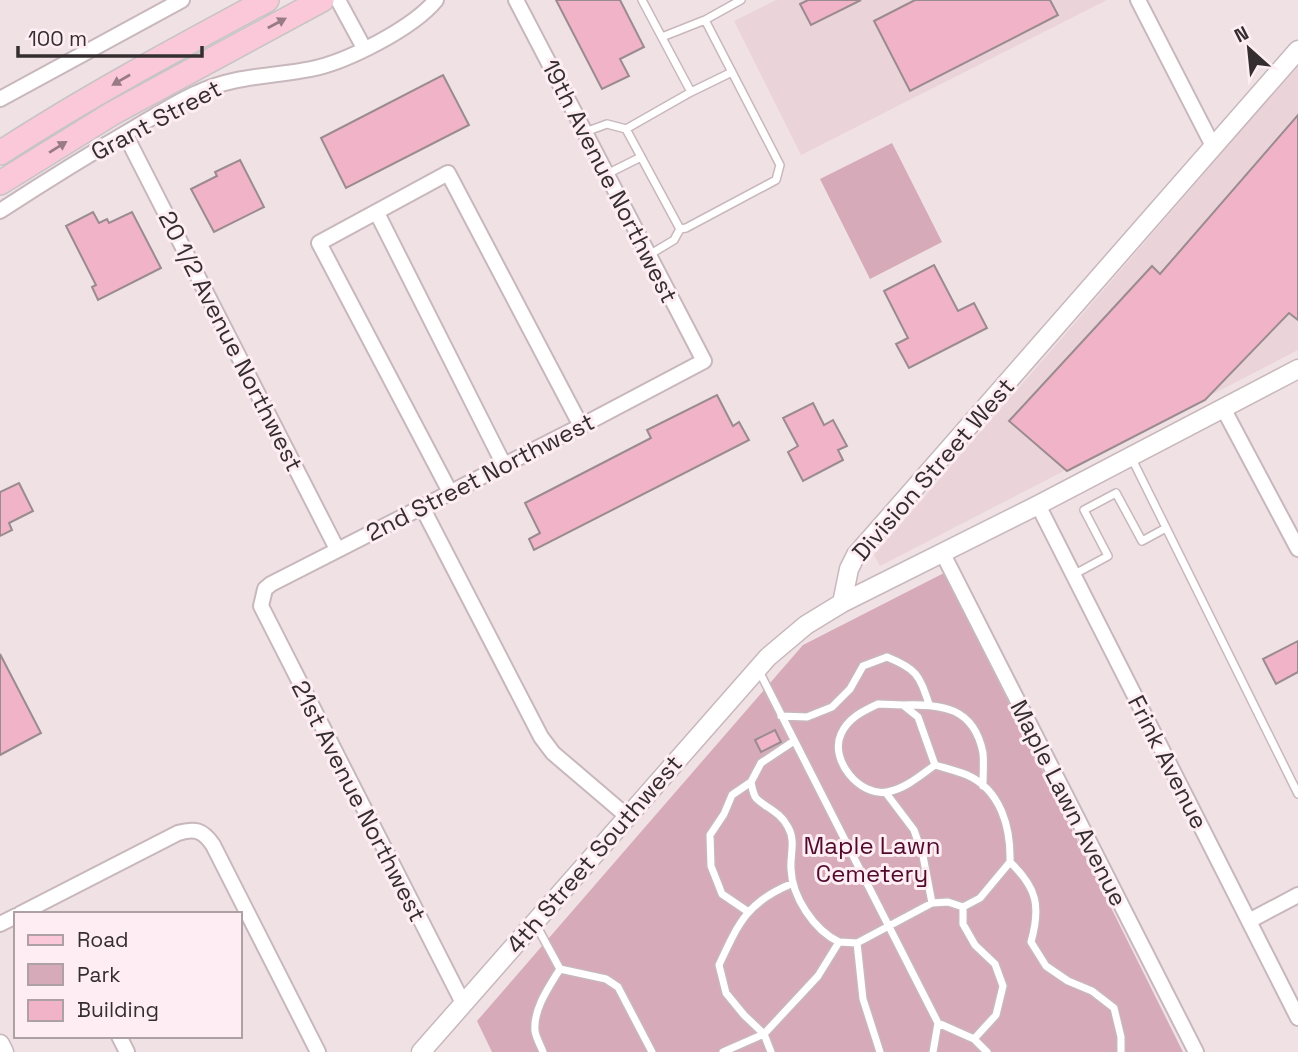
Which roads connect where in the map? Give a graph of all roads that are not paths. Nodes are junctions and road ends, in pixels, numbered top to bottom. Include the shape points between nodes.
1 (182, 0) edge
2 (267, 0) edge
3 (322, 0) edge
4 (338, 0) edge
5 (436, 0) edge
6 (516, 0) edge
7 (642, 0) edge
8 (741, 0) edge
9 (1139, 0) edge
10 (705, 20) junction
11 (662, 37) junction
12 (364, 48) junction
13 (1298, 50) edge
14 (732, 72) junction
15 (691, 92) junction
16 (0, 99) edge
17 (626, 129) junction
18 (585, 132) junction
19 (125, 134) junction
20 (1213, 146) junction
21 (0, 153) edge
22 (641, 158) junction
23 (607, 175) junction
24 (0, 183) edge
25 (0, 211) edge
26 (377, 213) junction
27 (680, 229) junction
28 (649, 256) junction
29 (704, 361) joint
30 (1298, 369) edge
31 (1223, 408) junction
32 (581, 426) junction
33 (1131, 456) junction
34 (504, 465) junction
35 (450, 492) junction
36 (1038, 505) junction
37 (422, 507) junction
38 (1166, 528) junction
39 (337, 549) junction
40 (1298, 549) edge
41 (943, 554) junction
42 (1073, 575) junction
43 (261, 597) joint
44 (842, 603) junction
45 (763, 663) junction
46 (929, 704) junction
47 (903, 705) junction
48 (782, 716) junction
49 (794, 741) junction
50 (935, 765) junction
51 (751, 782) junction
52 (983, 786) junction
53 (1297, 790) edge
54 (886, 793) junction
55 (628, 817) junction
56 (1010, 862) junction
57 (791, 884) junction
58 (1298, 895) edge
59 (48, 900) junction
60 (932, 903) junction
61 (963, 906) junction
62 (747, 911) junction
63 (24, 912) edge
64 (55, 912) edge
65 (1249, 921) junction
66 (534, 923) junction
67 (889, 925) junction
68 (839, 943) junction
69 (857, 943) junction
70 (561, 969) junction
71 (463, 1003) junction
72 (1298, 1018) edge
73 (938, 1023) junction
74 (764, 1034) junction
75 (974, 1039) junction
76 (0, 1044) edge
77 (4, 1052) edge
78 (318, 1052) edge
79 (421, 1052) edge
80 (543, 1052) edge
81 (652, 1052) edge
82 (723, 1052) edge
83 (771, 1052) edge
84 (880, 1052) edge
85 (933, 1052) edge
86 (987, 1052) edge
87 (1121, 1052) edge
88 (1196, 1052) edge

1 - 16 street
2 -> 21 main road via 148,64
24 -> 3 main road via 113,113
4 - 12 street
5 - 12 street, Grant Street via 406,25
6 - 18 street, 19th Avenue Northwest
7 - 11 lane
8 - 10 lane
9 - 20 street
10 - 11 lane
10 - 14 lane
11 - 15 lane
12 - 19 street, Grant Street via 311,69 225,82 196,93
13 - 20 street, Division Street West
14 - 15 lane
14 - 27 lane via 780,165 776,180
15 - 17 lane
17 - 18 lane via 607,124
17 - 22 lane
18 - 23 street, 19th Avenue Northwest
19 - 25 street, Grant Street
19 - 39 street, 20 1/2 Avenue Northwest
20 - 44 street, Division Street West via 856,555
22 - 23 lane
22 - 27 lane
23 - 28 street, 19th Avenue Northwest
26 - 32 street via 448,173
26 - 34 street
26 - 35 street via 319,243
27 - 28 lane via 674,240
28 - 29 street, 19th Avenue Northwest
29 - 32 street, 2nd Street Northwest
30 - 31 street, Division Street West
31 - 33 street, Division Street West
31 - 40 street
32 - 34 street, 2nd Street Northwest
33 - 36 street, Division Street West
33 - 38 lane
34 - 35 street, 2nd Street Northwest
35 - 37 street, 2nd Street Northwest
36 - 41 street, Division Street West
36 - 42 street, Frink Avenue
37 - 39 street, 2nd Street Northwest
37 - 55 street via 541,737 553,753
38 - 42 lane via 1142,541 1116,493 1084,510 1108,556
38 - 53 lane
39 - 43 street, 2nd Street Northwest via 271,584
41 - 44 street, Division Street West
41 - 88 street, Maple Lawn Avenue
42 - 65 street, Frink Avenue
43 - 71 street, 21st Avenue Northwest via 264,615
44 - 45 street, 4th Street Southwest via 806,625
45 - 48 lane
45 - 55 street, 4th Street Southwest
46 - 47 lane
46 - 48 lane via 921,681 908,665 887,657 863,666 832,707 807,718
46 - 52 lane via 953,709 972,725 983,753
47 - 50 lane via 918,718
47 - 54 lane via 878,704 858,713 841,734 838,753 848,771 862,787
48 - 49 lane
49 - 51 lane via 761,763
49 - 67 lane
50 - 52 lane via 968,775
50 - 54 lane
51 - 57 lane via 756,797 788,827 794,845
51 - 62 lane via 732,795 710,835 711,866 722,894
52 - 56 lane via 993,794 1004,816 1011,841
54 - 60 lane via 914,830
55 - 66 street, 4th Street Southwest
56 - 61 lane via 979,898
56 - 87 lane via 1036,898 1037,921 1031,942 1046,966 1115,1008
57 - 62 lane via 771,892
57 - 68 lane via 825,936
58 - 65 street
59 - 63 street
59 - 64 street
59 - 78 street via 178,833 201,831 213,845
60 - 61 lane
60 - 67 lane
61 - 75 lane via 963,924 975,945 995,964 1003,986 996,1015
62 - 74 lane via 719,965 726,993
65 - 72 street, Frink Avenue
66 - 70 lane
66 - 71 street, 4th Street Southwest
67 - 69 lane
67 - 73 lane
68 - 69 lane
68 - 74 lane via 818,976
69 - 84 lane via 863,999
70 - 80 lane via 537,1013 535,1032
70 - 81 lane via 618,986
71 - 79 street, 4th Street Southwest
73 - 75 lane
73 - 85 lane
74 - 82 lane
74 - 83 lane
75 - 86 lane
76 - 77 street

